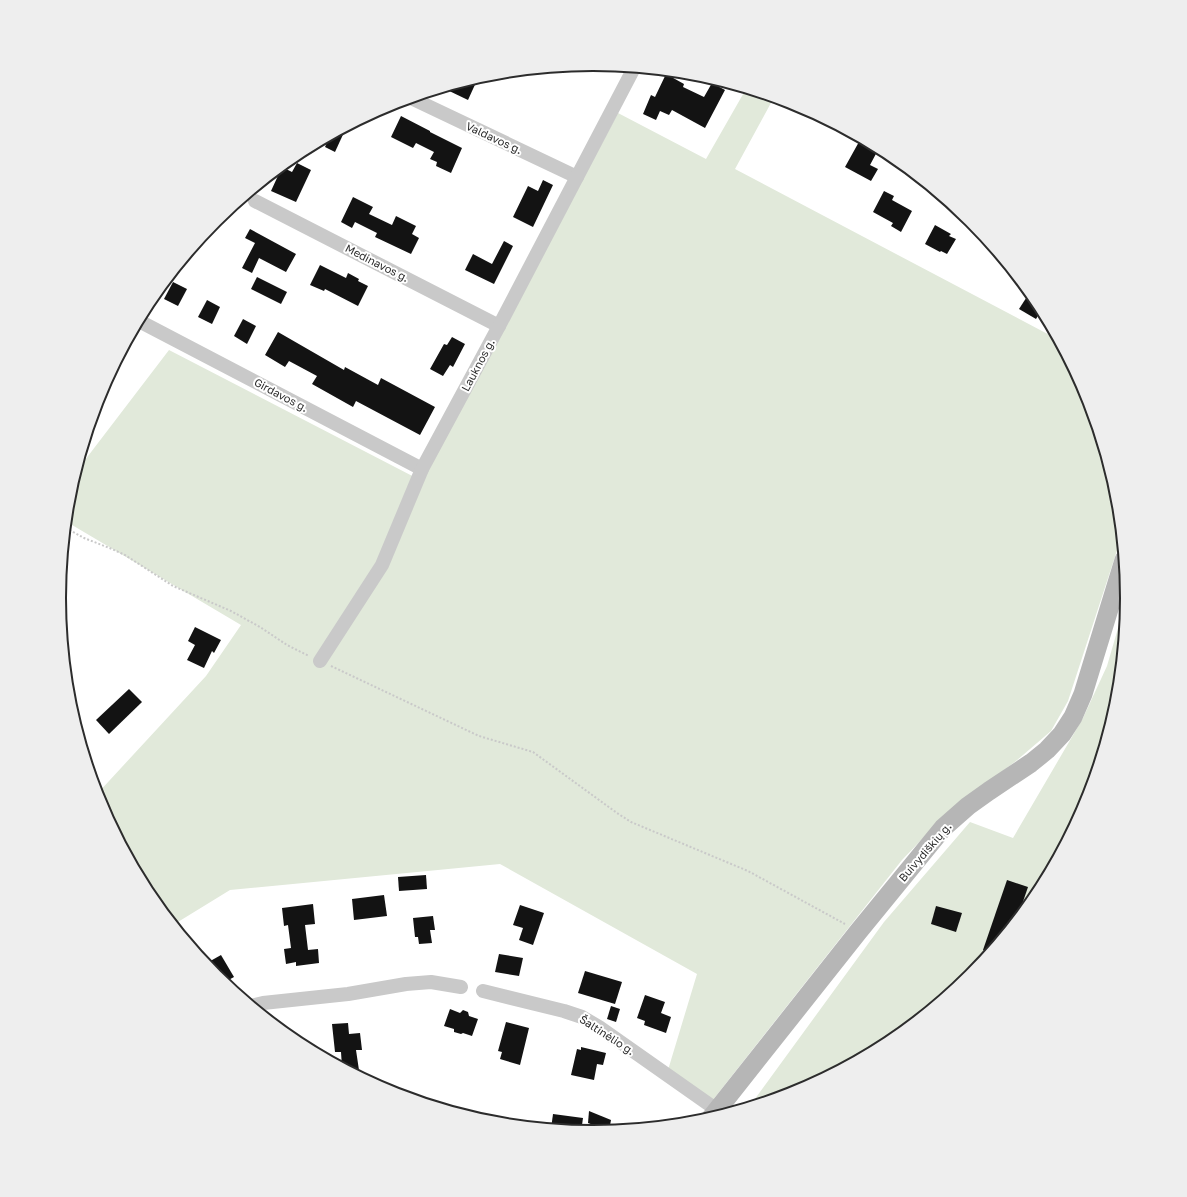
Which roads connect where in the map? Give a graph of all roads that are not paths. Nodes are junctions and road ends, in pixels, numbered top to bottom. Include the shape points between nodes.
1 (632, 72) edge
2 (418, 101) edge
3 (577, 177) junction
4 (255, 201) dead end
5 (144, 323) edge
6 (499, 326) junction
7 (422, 469) junction
8 (1120, 572) edge
9 (320, 661) road end
10 (461, 987) dead end
11 (483, 991) dead end
12 (257, 1004) edge
13 (711, 1112) edge
14 (715, 1112) edge

1 - 3 street, Lauknos g.
2 - 3 street, Valdavos g.
3 - 6 street, Lauknos g.
4 - 6 street, Medinavos g.
5 - 7 street, Girdavos g.
6 - 7 street, Lauknos g.
7 - 9 street, Lauknos g. via 382,564
8 - 14 main road, Buivydiškių g. via 1083,694 1062,734 1031,763 968,806 943,828
10 - 12 street via 430,982 406,984 348,994
11 - 13 street, Šaltinėlio g. via 564,1010 582,1017 605,1031

